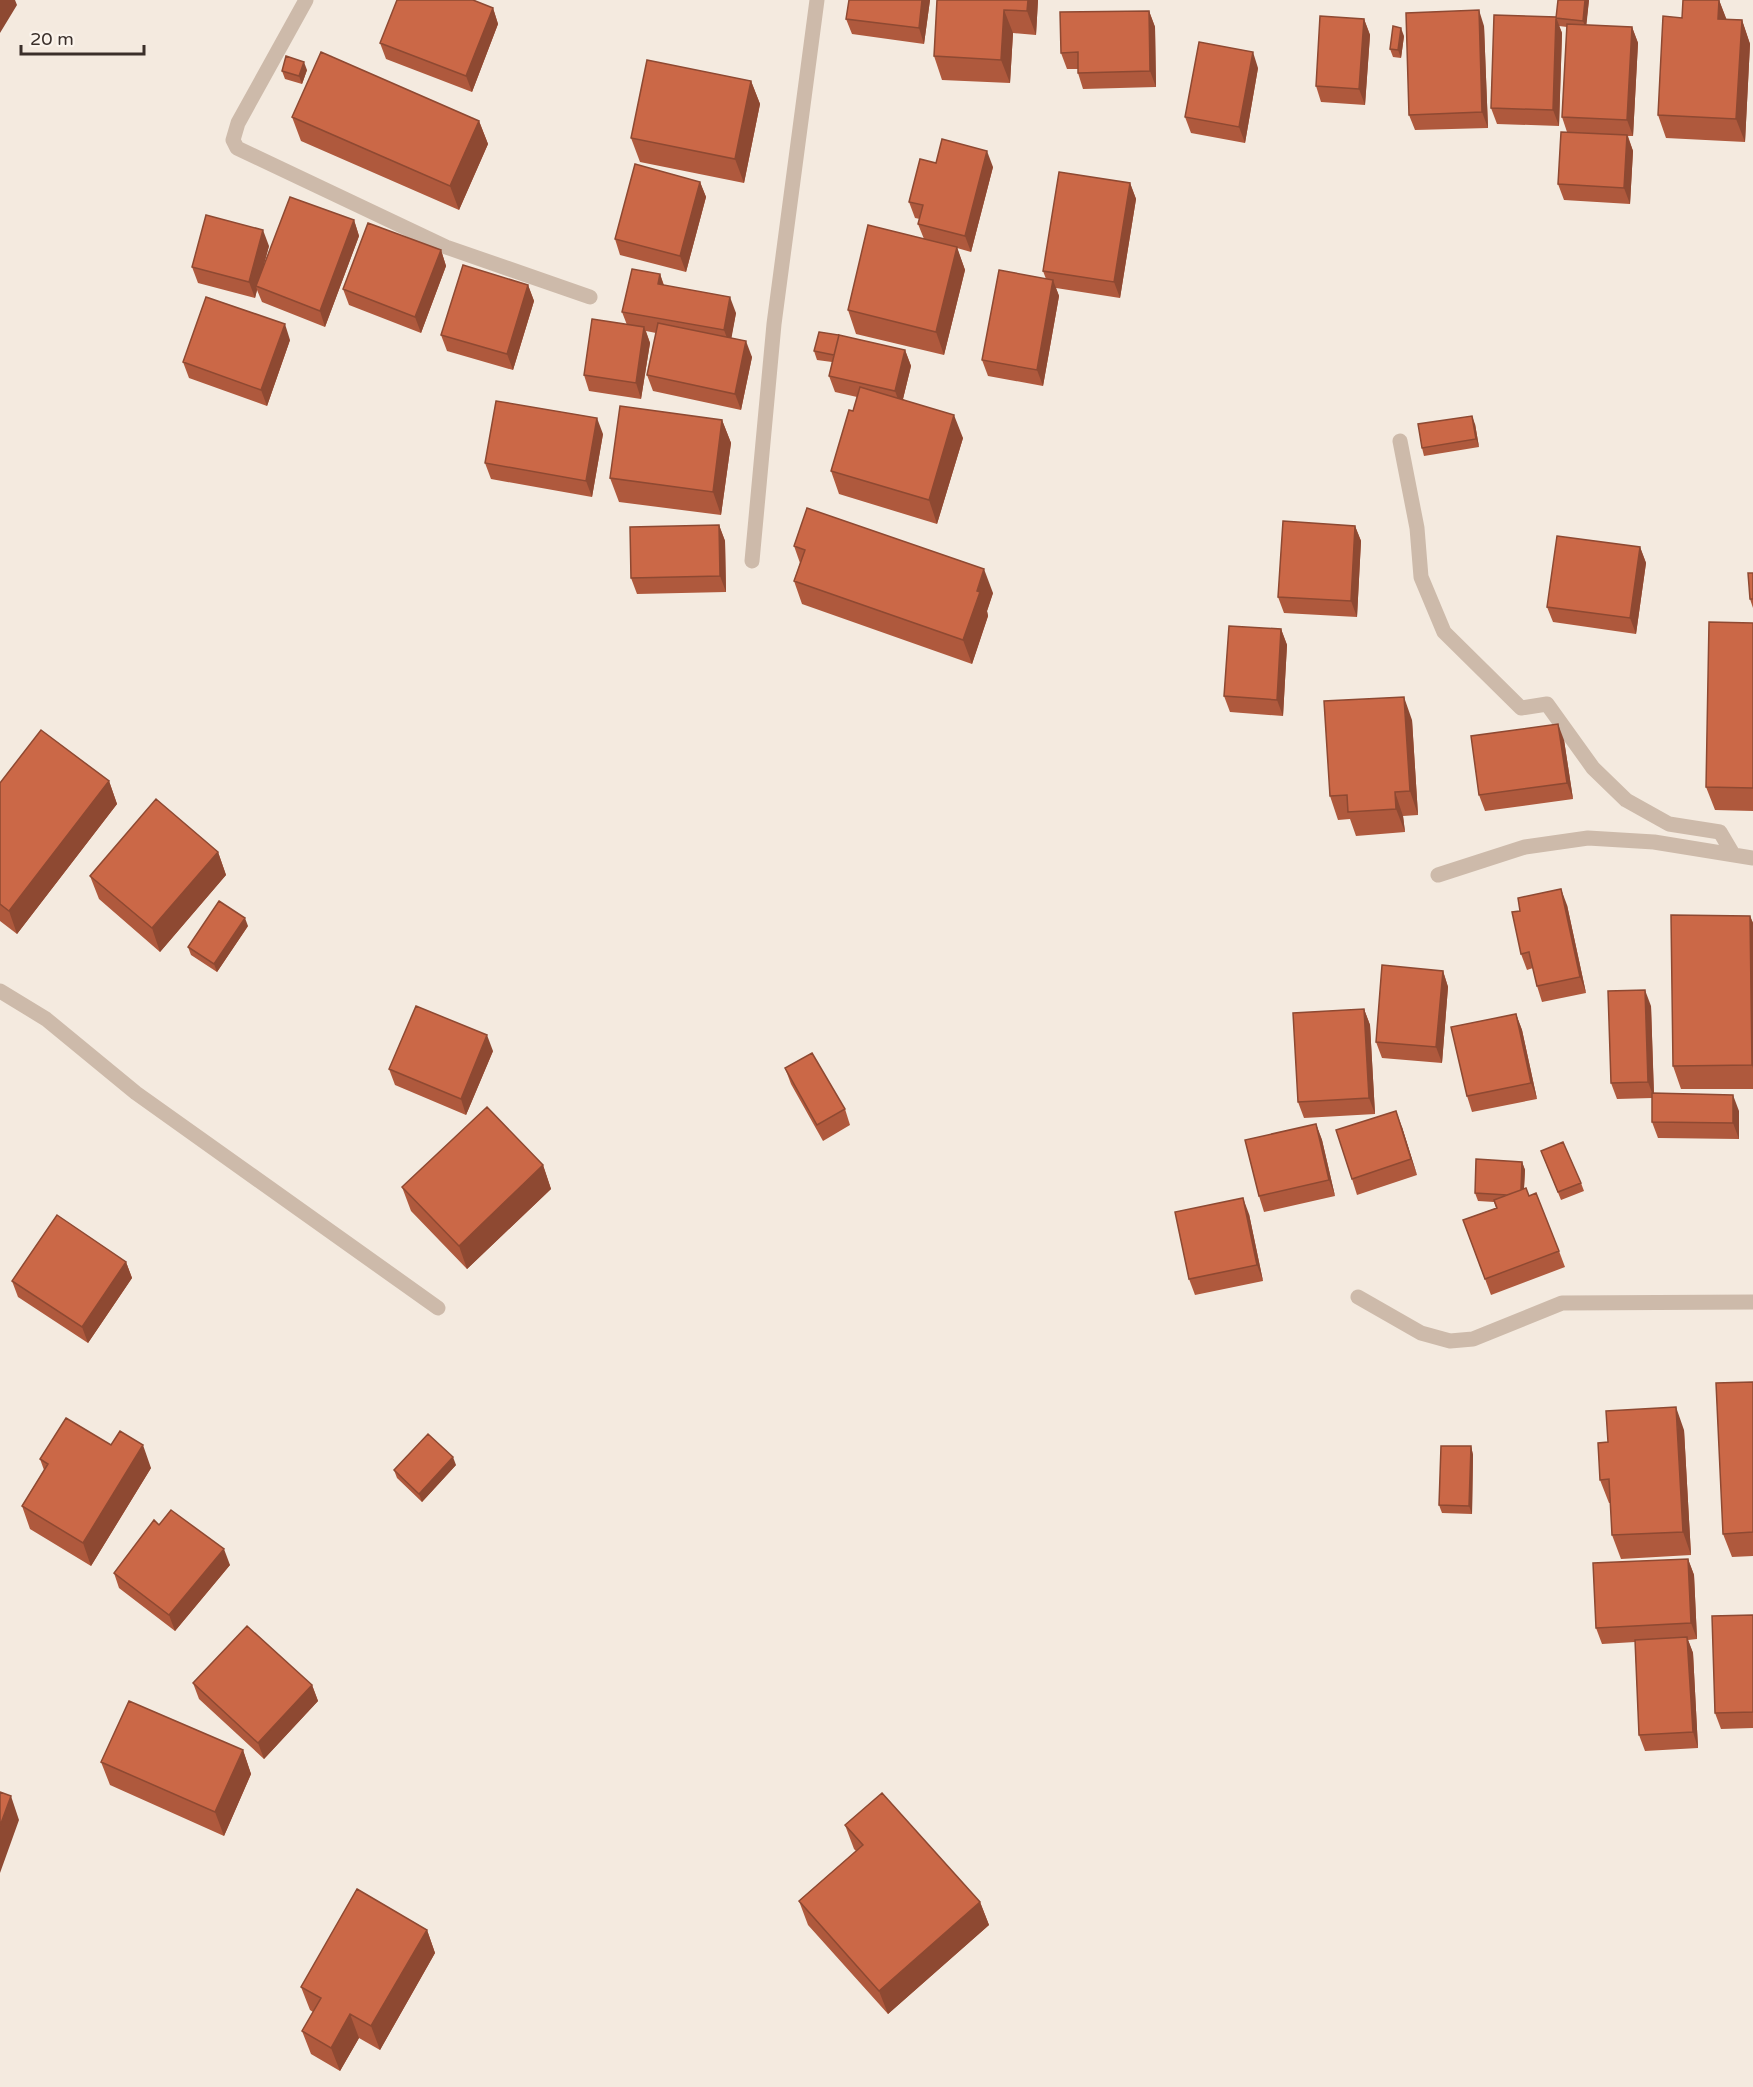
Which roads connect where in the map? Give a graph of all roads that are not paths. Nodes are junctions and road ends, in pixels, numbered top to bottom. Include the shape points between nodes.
1 (306, 0) edge
2 (817, 0) edge
3 (591, 297) dead end
4 (1400, 441) dead end
5 (752, 561) dead end
6 (1733, 854) junction
7 (1753, 858) edge
8 (1438, 875) dead end
9 (0, 991) edge
10 (1358, 1297) dead end
11 (1753, 1302) edge
12 (438, 1308) dead end

1 - 3 street via 238,123 233,140 237,148 446,247
2 - 5 street via 774,324
4 - 6 street via 1417,528 1421,577 1444,632 1521,708 1546,704 1593,768 1626,800 1669,824 1720,832
6 - 7 street
6 - 8 street via 1654,842 1588,838 1525,847
9 - 12 street via 46,1019 136,1094
10 - 11 street via 1421,1333 1450,1341 1473,1339 1562,1303

